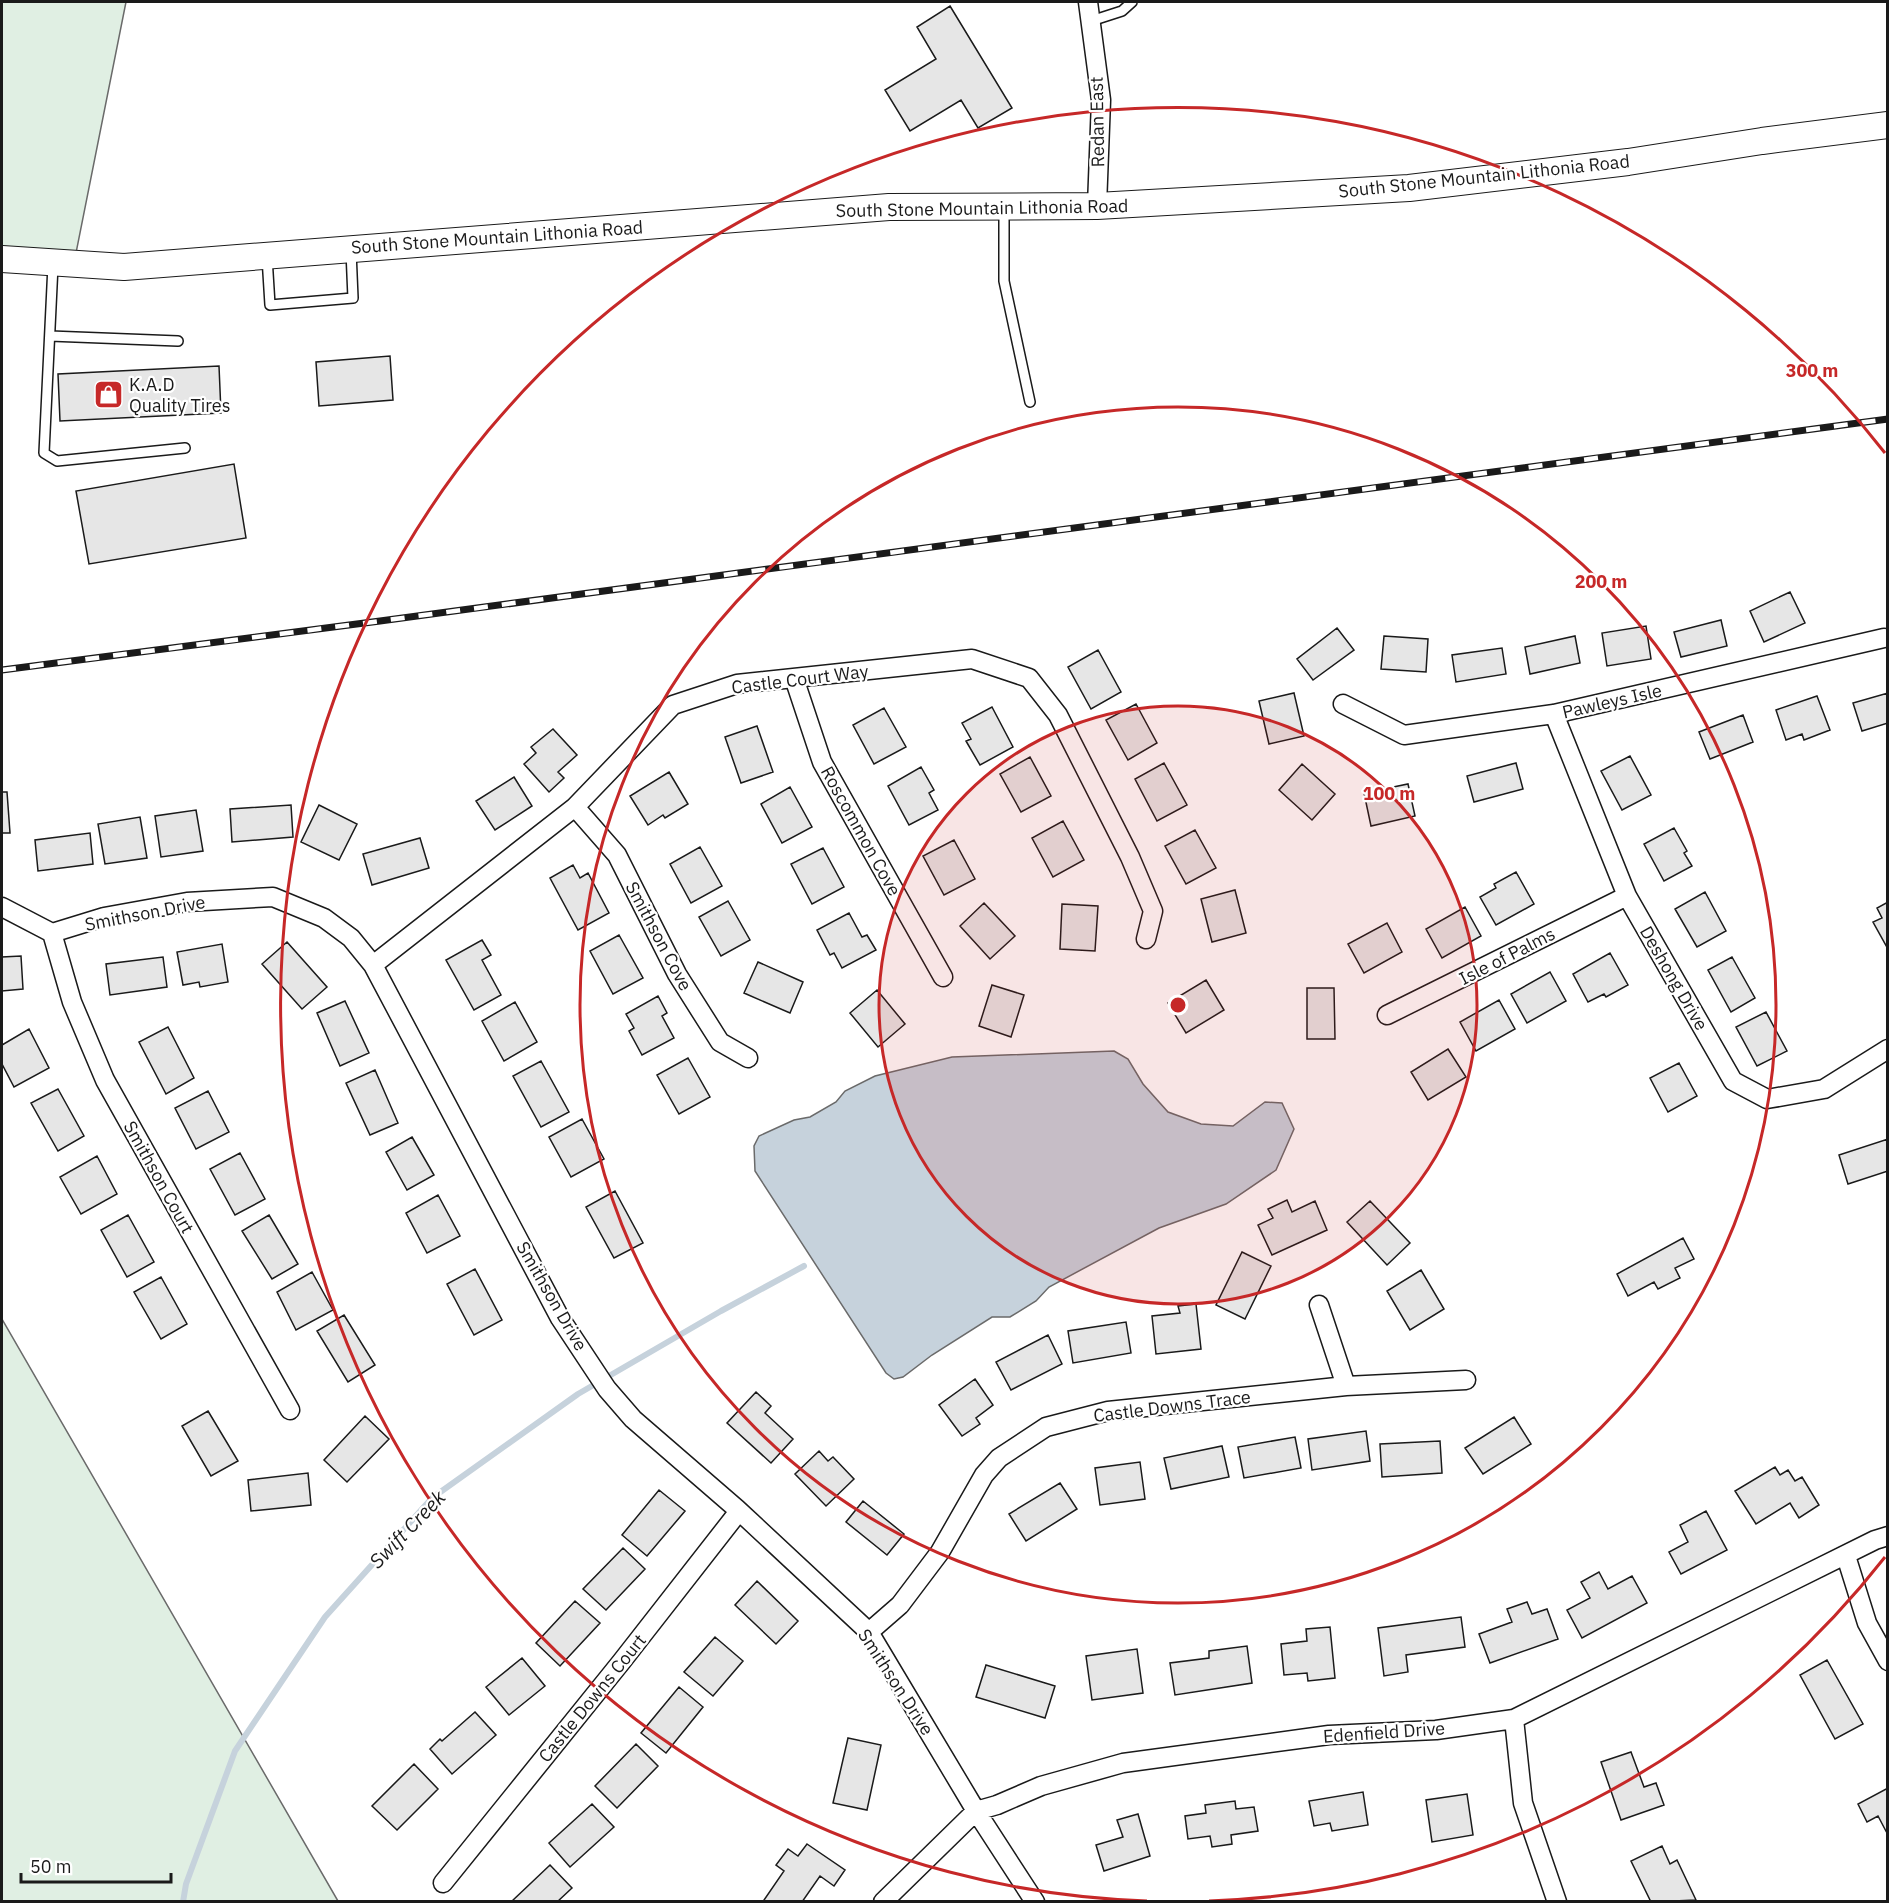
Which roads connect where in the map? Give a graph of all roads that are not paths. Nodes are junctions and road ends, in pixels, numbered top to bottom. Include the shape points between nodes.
1 (1088, 2) edge
2 (1132, 2) edge
3 (1090, 21) junction
4 (1887, 125) edge
5 (1004, 206) junction
6 (1097, 206) junction
7 (351, 249) junction
8 (267, 255) junction
9 (2, 259) edge
10 (53, 262) junction
11 (50, 336) junction
12 (178, 341) dead end
13 (1030, 402) dead end
14 (185, 448) dead end
15 (1884, 638) dead end
16 (794, 678) junction
17 (1343, 704) dead end
18 (1554, 714) junction
19 (575, 807) junction
20 (1627, 896) junction
21 (2, 906) edge
22 (52, 933) junction
23 (1146, 939) dead end
24 (374, 965) junction
25 (943, 977) dead end
26 (1387, 1016) dead end
27 (1887, 1049) edge
28 (748, 1058) dead end
29 (1319, 1305) dead end
30 (1466, 1380) dead end
31 (1346, 1386) junction
32 (290, 1410) dead end
33 (737, 1509) junction
34 (1887, 1536) edge
35 (1846, 1556) junction
36 (869, 1632) junction
37 (1887, 1661) edge
38 (1514, 1719) junction
39 (976, 1811) junction
40 (443, 1883) dead end
41 (883, 1902) edge
42 (1035, 1902) edge
43 (1557, 1902) edge

1 - 3 street, Redan East
2 - 3 lane via 1122,11
3 - 6 street, Redan East via 1101,100
4 - 6 main road, South Stone Mountain Lithonia Road via 1409,188
5 - 6 main road, South Stone Mountain Lithonia Road
5 - 7 main road, South Stone Mountain Lithonia Road via 890,207
5 - 13 lane via 1004,281
7 - 8 main road, South Stone Mountain Lithonia Road
7 - 8 lane via 353,298 270,305
8 - 10 main road, South Stone Mountain Lithonia Road via 124,267
9 - 10 main road, South Stone Mountain Lithonia Road
10 - 11 lane
11 - 12 lane
11 - 14 lane via 44,453 57,462
15 - 18 street, Pawleys Isle
16 - 19 street, Castle Court Way via 737,684 673,705
16 - 23 street, Castle Court Way via 972,659 1029,678 1058,715 1130,857 1153,911
16 - 25 street, Roscommon Cove via 822,762
17 - 18 street, Pawleys Isle via 1404,735
18 - 20 street, Deshong Drive
19 - 24 street, Castle Court Way
19 - 28 street, Smithson Cove via 617,855 677,974 720,1042
20 - 26 street, Isle of Palms
20 - 27 street, Deshong Drive via 1733,1081 1767,1099 1824,1089
21 - 22 street
22 - 24 street, Smithson Drive via 104,917 187,902 273,897 324,918 351,938
22 - 32 street, Smithson Court via 72,1002 105,1080
24 - 33 street, Smithson Drive via 560,1318 633,1419
29 - 31 street
30 - 31 street, Castle Downs Trace
31 - 36 street, Castle Downs Trace via 1108,1411 1046,1427 999,1458 984,1475 940,1551 900,1605
33 - 36 street, Smithson Drive
33 - 40 street, Castle Downs Court via 622,1661
34 - 35 street, Edenfield Drive
35 - 37 street via 1867,1623
35 - 38 street, Edenfield Drive
36 - 39 street, Smithson Drive
38 - 39 street, Edenfield Drive via 1436,1730 1329,1735 1123,1763 1041,1786
38 - 43 street via 1523,1803
39 - 41 street, Edenfield Drive
39 - 42 street, Smithson Drive

